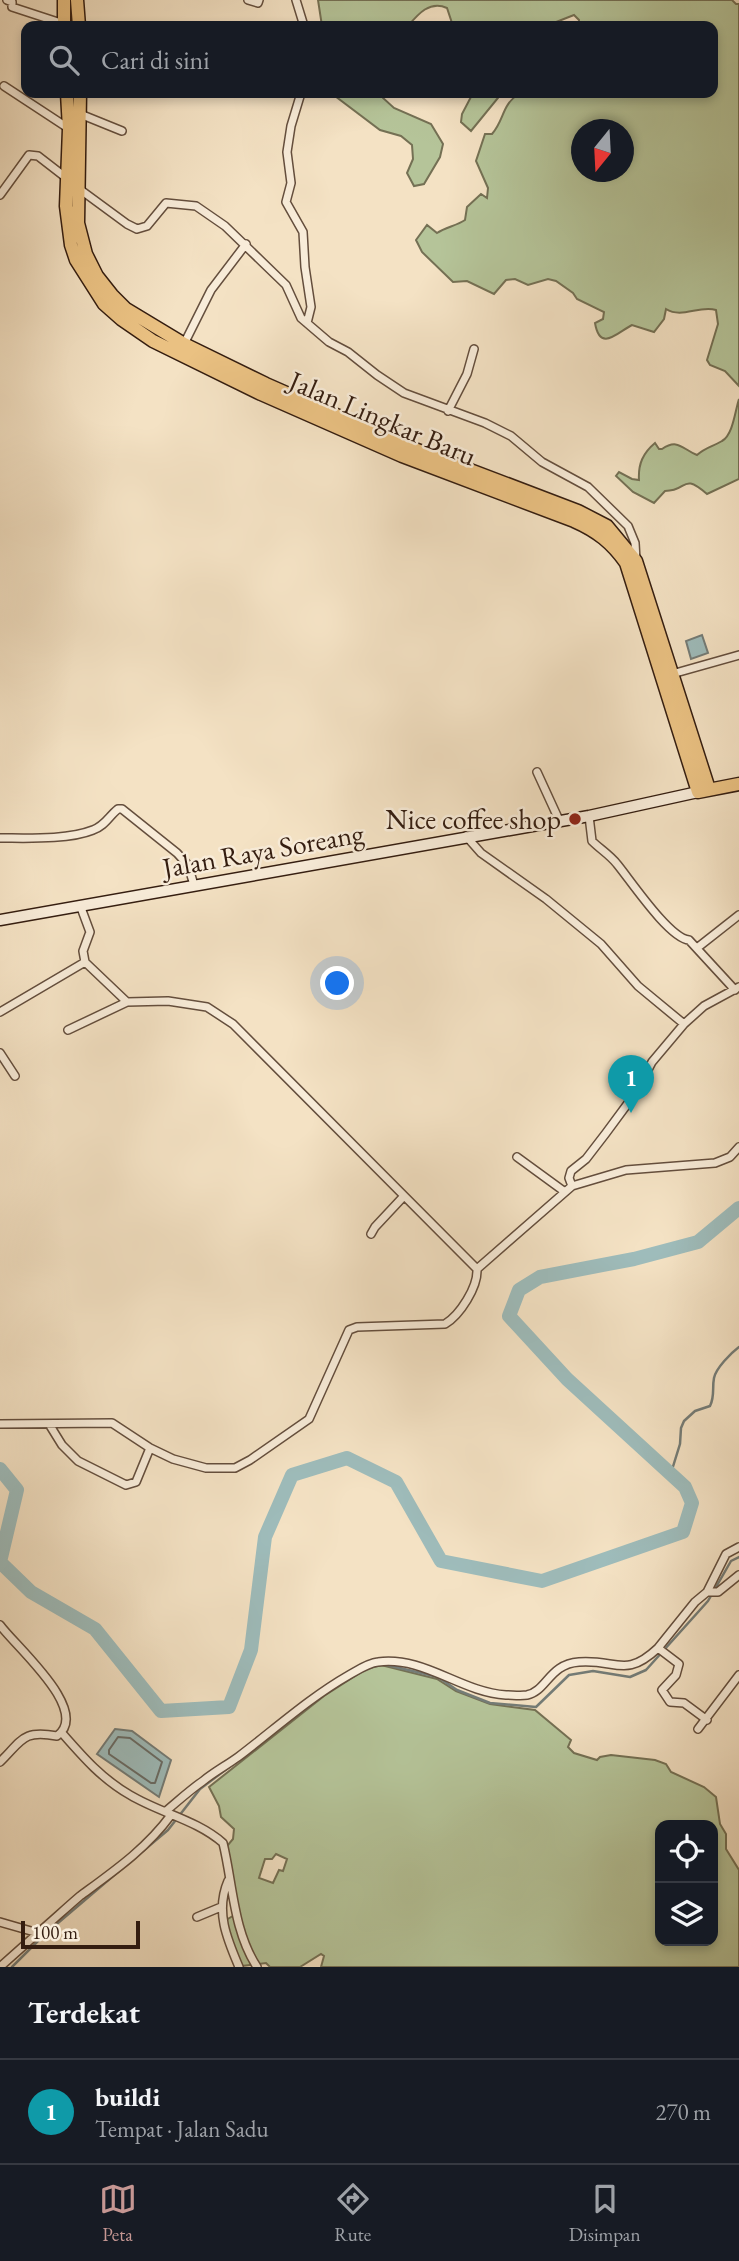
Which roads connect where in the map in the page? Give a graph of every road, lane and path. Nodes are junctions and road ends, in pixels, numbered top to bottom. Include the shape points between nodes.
1 (7, 0) edge
2 (64, 0) edge
3 (77, 0) edge
4 (248, 0) edge
5 (259, 0) edge
6 (296, 0) edge
7 (52, 21) edge
8 (64, 21) edge
9 (79, 21) edge
10 (302, 21) edge
11 (4, 86) dead end
12 (21, 97) edge
13 (22, 98) edge
14 (67, 98) edge
15 (80, 98) edge
16 (300, 98) edge
17 (80, 114) junction
18 (69, 129) junction
19 (122, 131) dead end
20 (68, 179) junction
21 (79, 189) junction
22 (0, 195) edge
23 (246, 244) junction
24 (307, 323) junction
25 (184, 344) junction
26 (474, 349) dead end
27 (448, 411) junction
28 (636, 561) junction
29 (739, 655) edge
30 (672, 674) junction
31 (537, 772) dead end
32 (739, 784) edge
33 (703, 791) junction
34 (589, 816) junction
35 (559, 820) junction
36 (466, 836) junction
37 (0, 838) edge
38 (194, 885) junction
39 (80, 905) junction
40 (739, 915) edge
41 (0, 920) edge
42 (697, 948) junction
43 (85, 962) junction
44 (737, 989) edge
45 (127, 1002) junction
46 (0, 1012) edge
47 (684, 1024) junction
48 (68, 1030) dead end
49 (0, 1053) edge
50 (15, 1076) dead end
51 (739, 1147) edge
52 (517, 1157) dead end
53 (569, 1189) junction
54 (404, 1196) junction
55 (371, 1234) dead end
56 (477, 1269) junction
57 (0, 1424) edge
58 (49, 1424) junction
59 (150, 1448) junction
60 (739, 1547) edge
61 (739, 1576) edge
62 (710, 1592) junction
63 (0, 1625) edge
64 (661, 1651) junction
65 (739, 1675) edge
66 (707, 1720) junction
67 (698, 1729) dead end
68 (62, 1732) junction
69 (0, 1762) edge
70 (170, 1814) junction
71 (229, 1881) junction
72 (221, 1907) junction
73 (197, 1917) dead end
74 (0, 1922) edge
75 (38, 1933) junction
76 (0, 1967) edge
77 (239, 1967) edge
78 (257, 1967) edge

1 - 7 street via 12,7
2 - 8 highway
3 - 9 highway
4 - 5 street
6 - 10 street
11 - 12 street
13 - 18 street
14 - 18 highway, Jalan Lingkar Baru
15 - 17 highway, Jalan Lingkar Baru
16 - 24 street via 287,152 290,183 286,202 303,232 312,306
17 - 19 street
17 - 21 highway, Jalan Lingkar Baru
18 - 20 highway, Jalan Lingkar Baru
20 - 21 street
20 - 22 street via 38,156 29,155
20 - 33 highway, Jalan Lingkar Baru via 68,229 76,260 104,304 153,341 402,456 589,528 615,547 626,564
21 - 23 street via 137,229 147,226 166,203 197,206
21 - 25 highway, Jalan Lingkar Baru via 78,223 97,276 126,309
23 - 24 street via 286,285 298,314
23 - 25 street via 211,290
24 - 27 street via 395,387
25 - 28 highway, Jalan Lingkar Baru via 407,446 600,521
26 - 27 street
27 - 28 street via 511,436 542,462 594,492 628,526
28 - 30 highway, Jalan Lingkar Baru
29 - 30 street
30 - 33 highway, Jalan Lingkar Baru
31 - 35 street
32 - 33 highway
33 - 34 main road, Jalan Raya Soreang
34 - 35 main road, Jalan Raya Soreang
34 - 42 street via 592,841 615,860 674,933
35 - 36 main road, Jalan Raya Soreang
36 - 38 main road, Jalan Raya Soreang
36 - 47 street via 481,853 601,944 638,986
37 - 38 street via 86,832 122,809 177,853 188,865
38 - 39 main road, Jalan Raya Soreang
39 - 41 main road, Jalan Raya Soreang
39 - 43 street via 91,936 83,951
40 - 42 street
42 - 44 street
43 - 45 street
43 - 46 street
44 - 47 street via 704,1006
45 - 48 street
45 - 54 street via 168,1001 212,1009 233,1024
47 - 53 street via 652,1062 607,1133 571,1171
49 - 50 street
51 - 53 street via 715,1163 626,1170
52 - 53 street
53 - 56 street
54 - 55 street
54 - 56 street
56 - 59 street via 472,1289 445,1324 349,1330 309,1419 250,1460 235,1468 206,1468 173,1460
57 - 58 street
58 - 59 street via 112,1423
58 - 59 street via 78,1461 126,1485 136,1482
60 - 62 street via 726,1554
61 - 62 street
62 - 64 street via 695,1602
63 - 68 street via 59,1695 66,1712
64 - 66 street via 679,1664 676,1675 662,1690 670,1702 684,1703
64 - 70 street via 631,1666 575,1662 556,1670 527,1695 482,1692 416,1664 378,1661 326,1689 203,1780
65 - 66 street
66 - 67 street
68 - 69 street via 25,1737
68 - 70 street via 101,1776
70 - 71 street via 223,1843
70 - 75 street via 156,1836 135,1855
71 - 72 street
71 - 78 street via 241,1934
72 - 73 street
72 - 77 street via 226,1938
74 - 75 street
75 - 76 street

